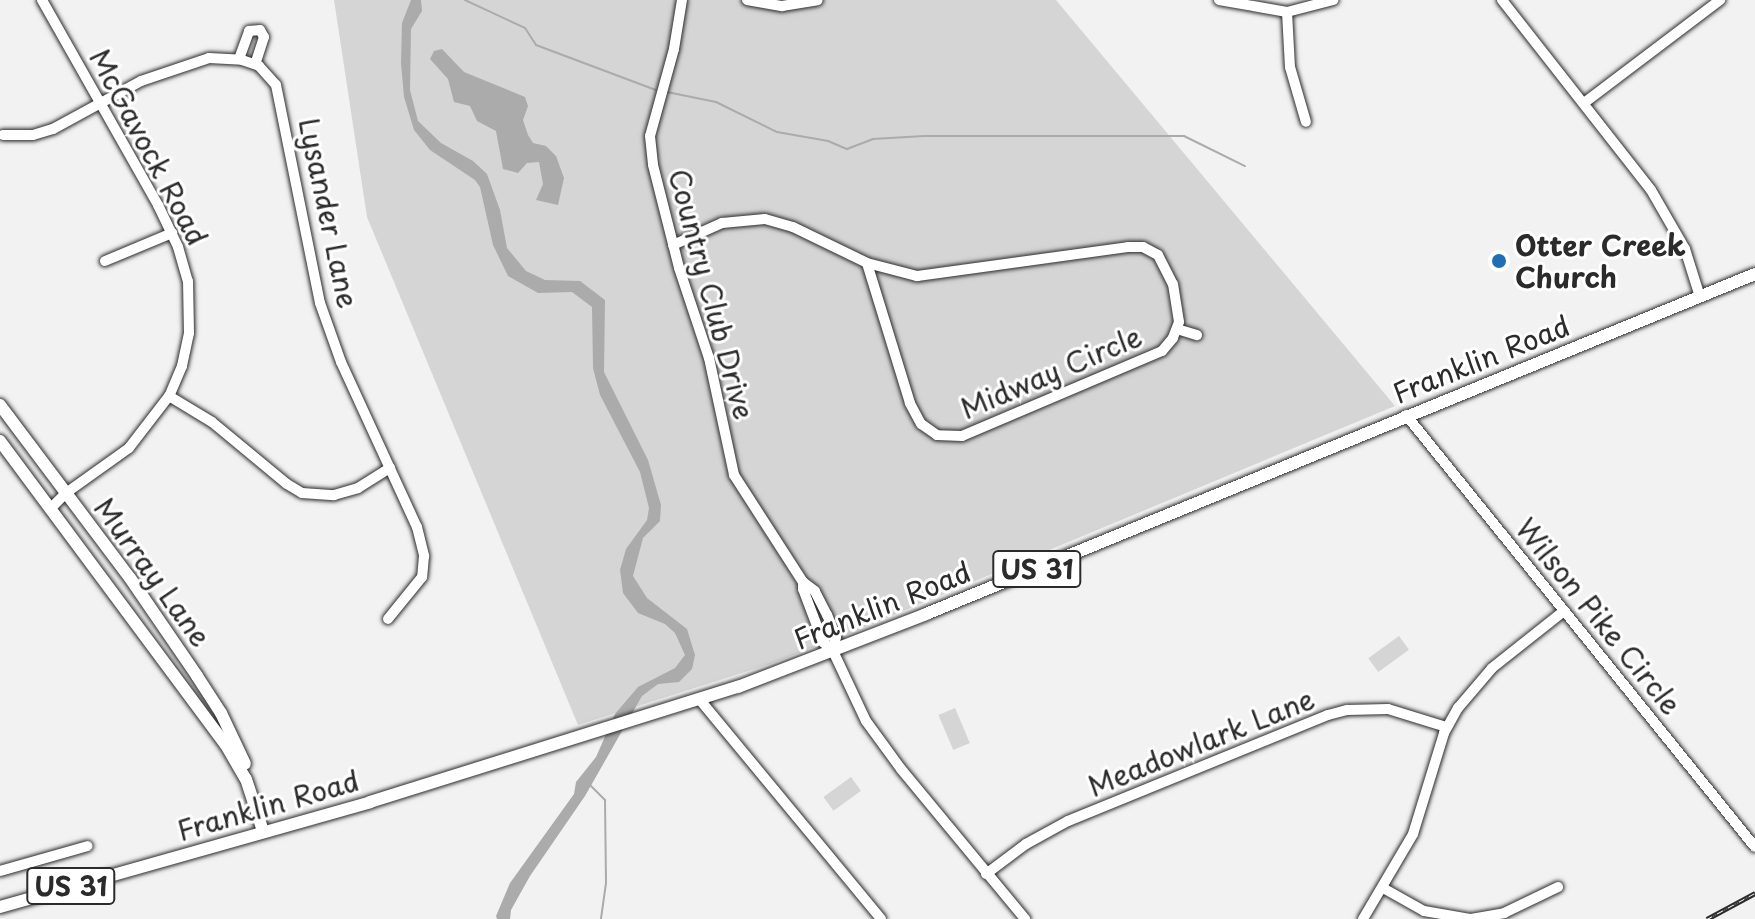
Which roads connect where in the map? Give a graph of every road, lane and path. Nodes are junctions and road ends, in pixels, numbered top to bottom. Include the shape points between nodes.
1 (42, 0) edge
2 (682, 0) edge
3 (747, 0) edge
4 (818, 0) edge
5 (1219, 0) edge
6 (1333, 0) edge
7 (1502, 0) edge
8 (1720, 0) edge
9 (1287, 12) junction
10 (239, 59) junction
11 (255, 64) junction
12 (101, 103) junction
13 (1584, 103) junction
14 (1306, 122) dead end
15 (3, 135) dead end
16 (172, 233) junction
17 (673, 245) junction
18 (105, 261) dead end
19 (867, 263) junction
20 (1755, 274) edge
21 (1700, 297) junction
22 (1177, 329) junction
23 (1197, 335) dead end
24 (169, 396) junction
25 (0, 405) edge
26 (1406, 415) junction
27 (0, 441) edge
28 (390, 468) junction
29 (66, 493) junction
30 (51, 508) junction
31 (1564, 611) junction
32 (388, 619) dead end
33 (833, 651) junction
34 (700, 700) junction
35 (1446, 727) junction
36 (246, 779) junction
37 (263, 831) junction
38 (88, 846) dead end
39 (1755, 847) edge
40 (0, 871) edge
41 (986, 874) junction
42 (1558, 887) dead end
43 (1383, 888) junction
44 (0, 907) edge
45 (881, 919) edge
46 (1025, 919) edge
47 (1363, 919) edge

1 - 12 street, McGavock Road
2 - 17 street, Country Club Drive via 650,144
3 - 4 street via 772,6
5 - 9 street
6 - 9 street
7 - 13 street
8 - 13 street
9 - 14 street via 1290,67
10 - 11 street
10 - 11 street via 249,31 260,30 264,37
10 - 12 street via 209,58 178,66
11 - 28 street, Lysander Lane via 276,85 282,103 320,303
12 - 15 street via 53,129
12 - 16 street, McGavock Road
13 - 21 street via 1666,213 1685,249
16 - 18 street
16 - 24 street, McGavock Road via 188,281 189,333
17 - 19 street, Midway Circle via 722,223 765,219
17 - 33 street, Country Club Drive via 709,358 734,475 803,582 815,591 836,637
19 - 22 street, Midway Circle via 917,276 1143,247 1165,265 1177,299
19 - 22 street, Midway Circle via 912,409 926,429 943,437 970,433 1153,357
20 - 21 main road, Franklin Road / US 31
21 - 26 main road, Franklin Road / US 31
22 - 23 street
24 - 28 street via 212,422 302,493 346,492
24 - 29 street, McGavock Road via 129,448
25 - 29 main road, Murray Lane
26 - 31 street, Wilson Pike Circle
26 - 33 main road, Franklin Road / US 31
27 - 30 main road, Murray Lane
28 - 32 street, Lysander Lane via 424,556 422,577
29 - 30 street, McGavock Road
29 - 36 main road, Murray Lane via 221,713 245,764
30 - 36 main road, Murray Lane
31 - 35 street via 1480,679
31 - 39 street, Wilson Pike Circle
33 - 34 main road, Franklin Road / US 31
33 - 41 street, Country Club Drive via 859,709 885,748
34 - 37 main road, Franklin Road / US 31
34 - 45 street
35 - 41 street, Meadowlark Lane via 1388,709 1328,715 1057,826
35 - 43 street via 1417,824
36 - 37 main road, Murray Lane
37 - 44 main road, Franklin Road / US 31
38 - 40 street
41 - 46 street, Country Club Drive
42 - 43 street via 1504,913 1471,919 1424,911
43 - 47 street

